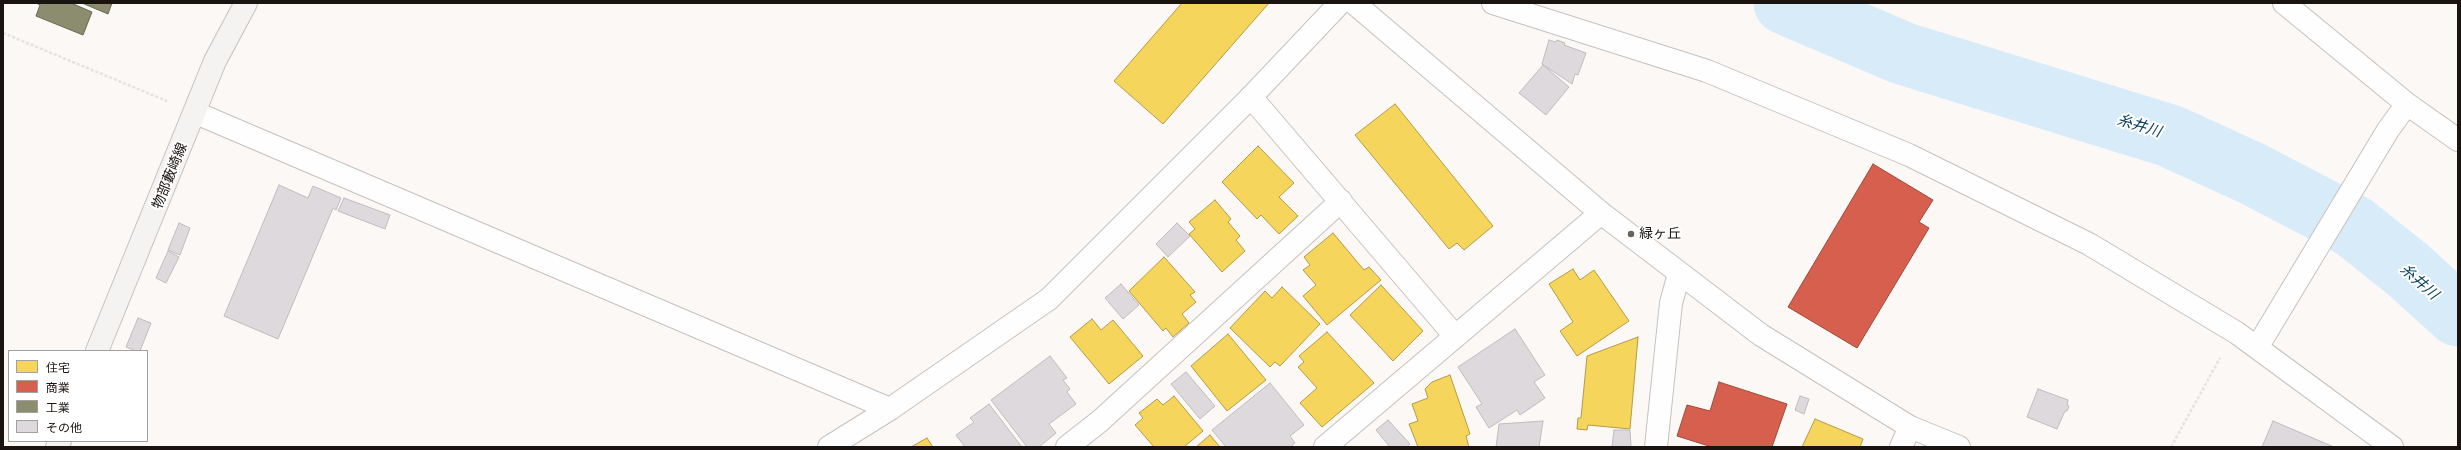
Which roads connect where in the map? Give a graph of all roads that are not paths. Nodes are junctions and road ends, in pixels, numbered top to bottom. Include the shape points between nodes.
1 (246, 3) edge
2 (1340, 3) edge
3 (1354, 3) edge
4 (1493, 3) edge
5 (2284, 3) edge
6 (1251, 97) junction
7 (2407, 104) junction
8 (196, 112) junction
9 (2458, 140) edge
10 (1341, 201) junction
11 (1601, 213) junction
12 (1679, 274) junction
13 (1455, 336) junction
14 (2258, 346) junction
15 (97, 350) edge
16 (890, 409) junction
17 (1910, 427) junction
18 (829, 447) edge
19 (1067, 447) edge
20 (1325, 447) edge
21 (1656, 447) edge
22 (1902, 447) edge
23 (1959, 447) edge
24 (2392, 447) edge

1 - 8 main road, 物部藪崎線 via 215,61
2 - 6 street
3 - 11 street
4 - 14 street via 1707,71 1909,155 2090,244
5 - 7 street
6 - 10 street
6 - 16 street via 1049,299
7 - 9 street
7 - 14 street via 2388,130
8 - 15 main road, 物部藪崎線
8 - 16 street
10 - 13 street
10 - 19 street via 1100,421
11 - 12 street
11 - 13 street
12 - 17 street via 1761,334
12 - 21 street via 1671,303
13 - 20 street
14 - 24 street
16 - 18 street
17 - 22 street
17 - 23 street

